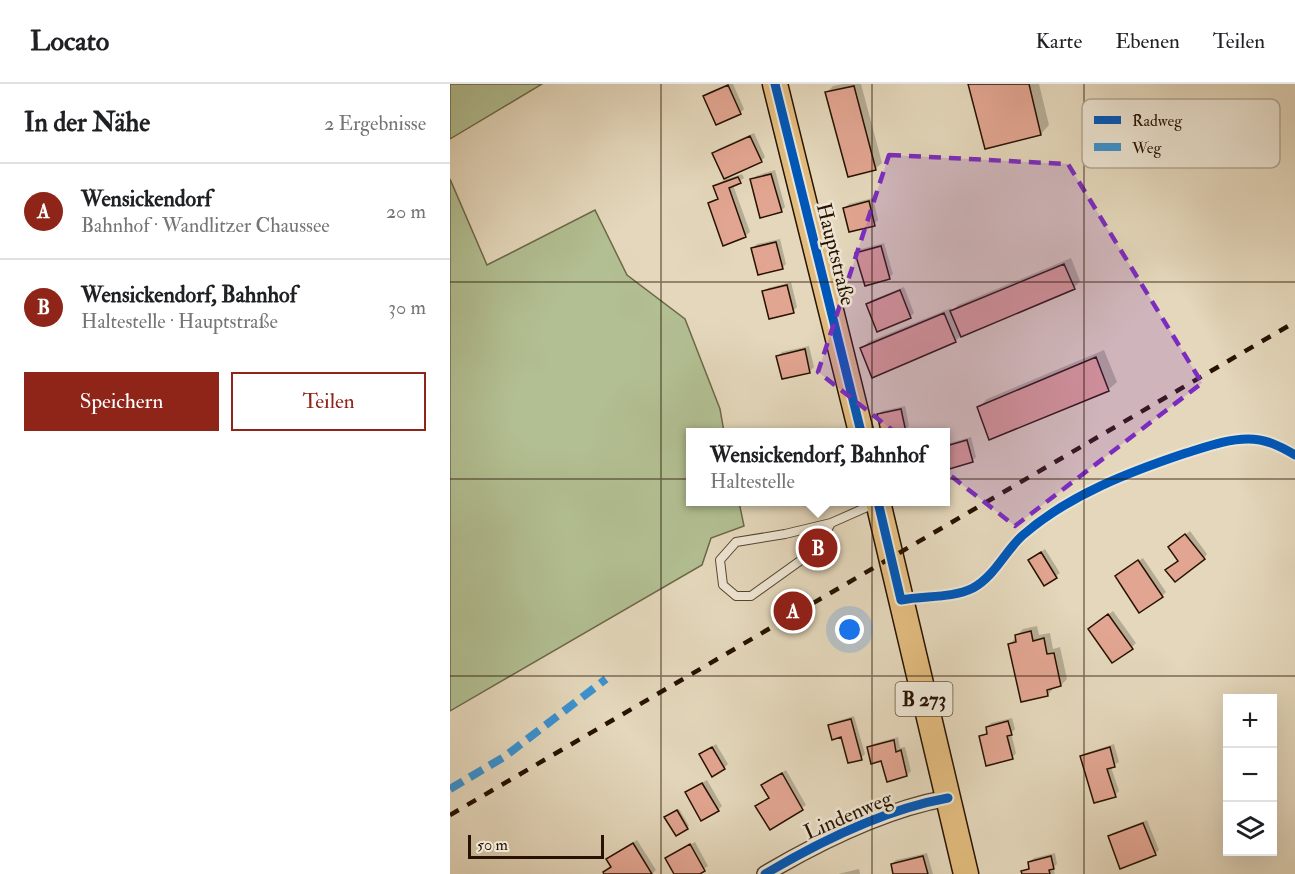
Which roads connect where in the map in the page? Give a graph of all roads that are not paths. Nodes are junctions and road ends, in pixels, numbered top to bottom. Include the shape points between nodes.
1 (775, 84) edge
2 (860, 428) edge
3 (1159, 462) dead end
4 (866, 506) edge
5 (879, 506) edge
6 (831, 523) junction
7 (901, 600) junction
8 (948, 798) junction
9 (765, 874) edge
10 (966, 874) edge

1 - 2 main road, Hauptstraße
3 - 7 lane via 1053,511 1021,536 973,588 951,595
4 - 6 lane
5 - 7 main road, B 273
6 - 6 lane via 736,542 720,560 723,585 736,596 751,596 818,548
7 - 8 main road, B 273
8 - 9 street, Lindenweg via 908,808 845,832
8 - 10 main road, B 273

